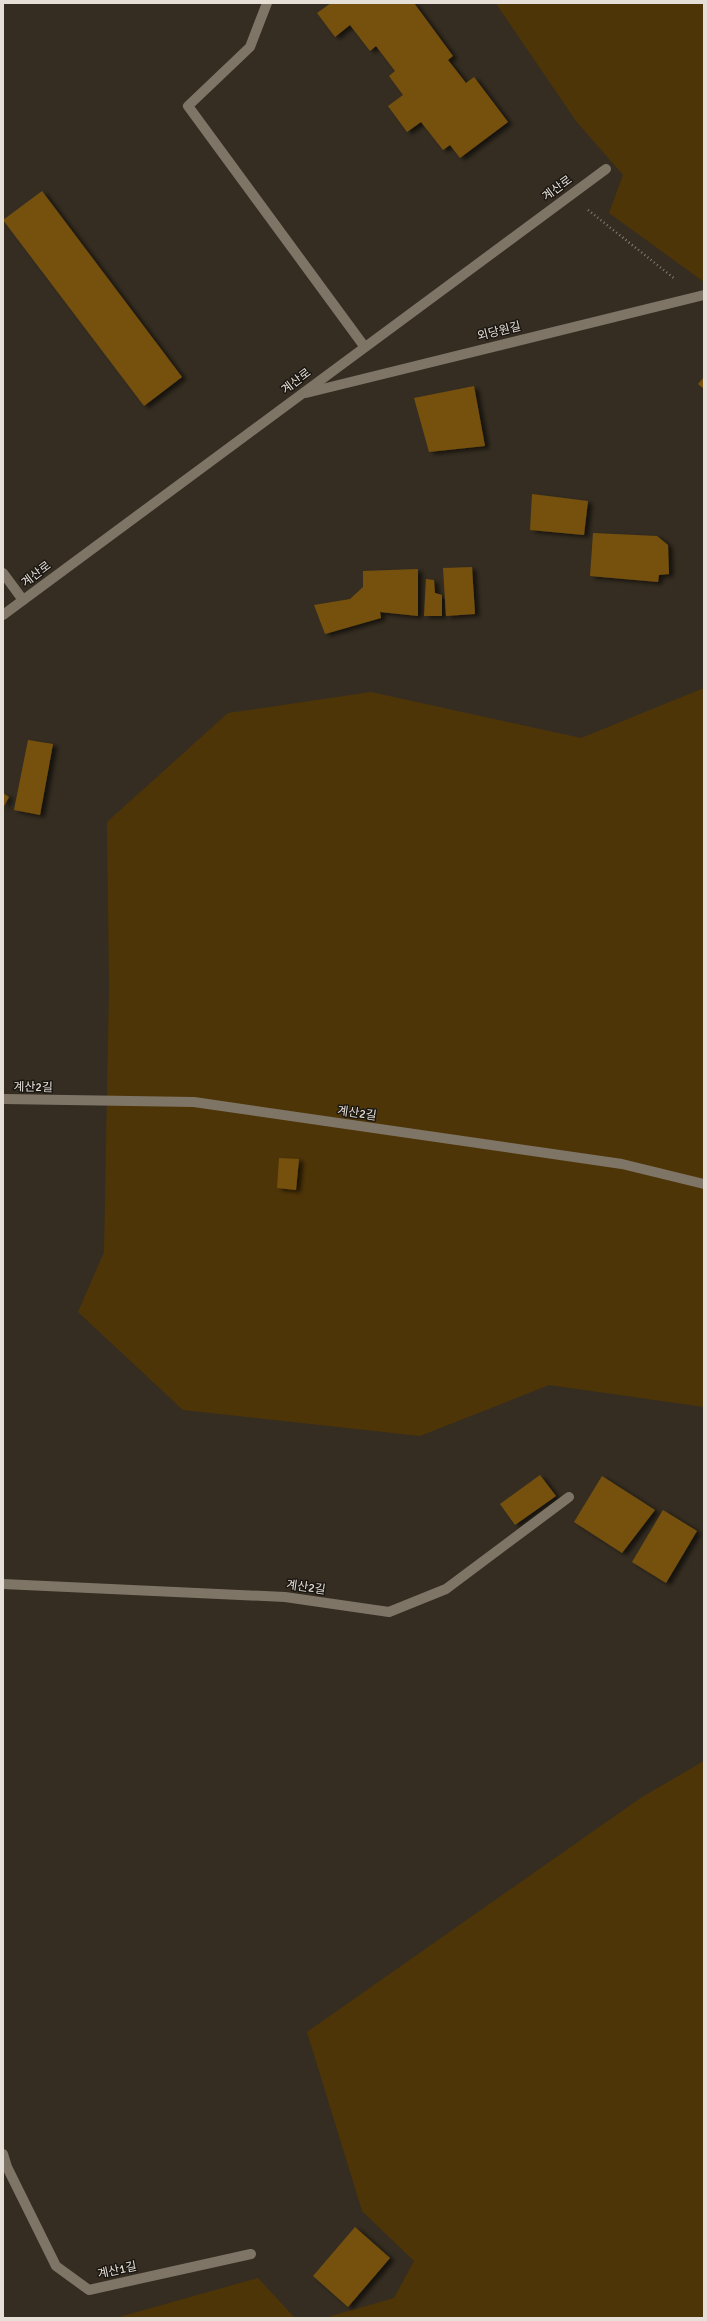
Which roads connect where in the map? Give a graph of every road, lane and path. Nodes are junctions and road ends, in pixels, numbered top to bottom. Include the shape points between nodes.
1 (267, 3) edge
2 (606, 169) dead end
3 (568, 196) junction
4 (700, 296) edge
5 (364, 346) junction
6 (300, 394) junction
7 (3, 573) edge
8 (23, 600) junction
9 (3, 615) edge
10 (3, 1099) edge
11 (704, 1184) edge
12 (569, 1497) dead end
13 (3, 1584) edge
14 (3, 2154) edge
15 (5, 2169) edge
16 (251, 2254) dead end

1 - 5 street via 250,47 188,106
2 - 3 street, 계산로
3 - 4 path
3 - 5 street, 계산로
4 - 6 street, 외당원길
5 - 6 street, 계산로
6 - 8 street, 계산로
7 - 8 street
8 - 9 street, 계산로
10 - 11 street, 계산2길 via 194,1102 622,1164
12 - 13 street, 계산2길 via 446,1589 389,1612 285,1597
14 - 15 street, 계산1길
15 - 16 street, 계산1길 via 56,2266 89,2290

